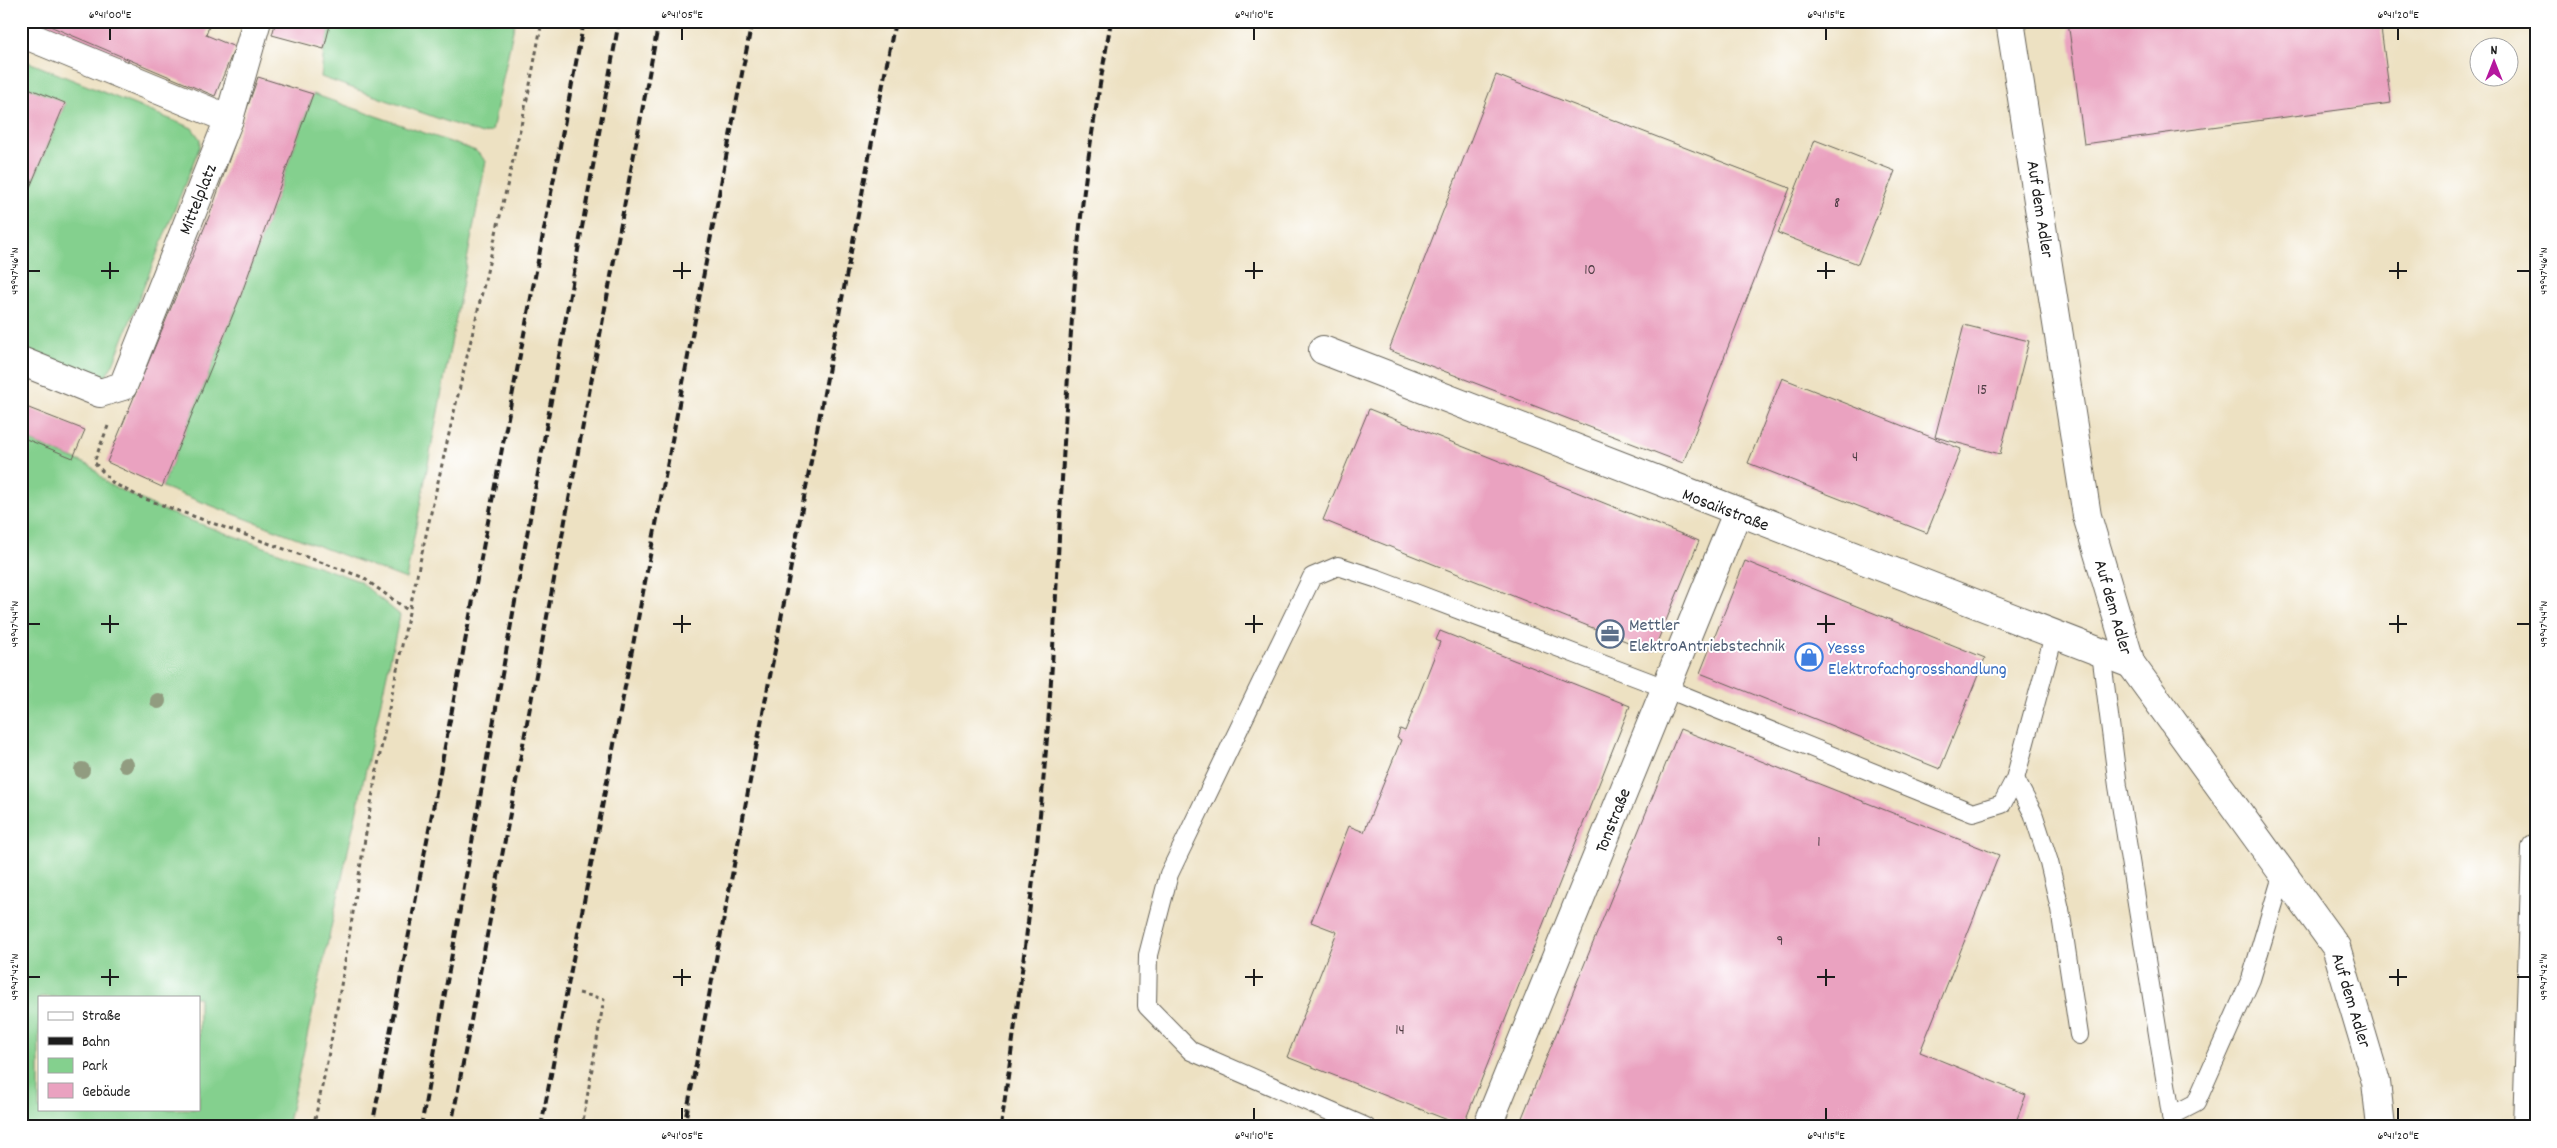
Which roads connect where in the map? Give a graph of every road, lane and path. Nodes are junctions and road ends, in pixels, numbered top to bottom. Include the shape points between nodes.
1 (257, 21) edge
2 (542, 21) edge
3 (2010, 21) edge
4 (21, 33) edge
5 (229, 119) junction
6 (1323, 350) dead end
7 (21, 361) edge
8 (123, 386) junction
9 (1736, 513) junction
10 (409, 611) junction
11 (2054, 635) junction
12 (2101, 653) junction
13 (2131, 664) junction
14 (1665, 688) junction
15 (2014, 779) junction
16 (2536, 848) edge
17 (2284, 872) junction
18 (579, 993) dead end
19 (2079, 1035) dead end
20 (2172, 1122) edge
21 (314, 1127) edge
22 (582, 1127) edge
23 (1366, 1127) edge
24 (1487, 1127) edge
25 (2381, 1127) edge
26 (2527, 1127) edge

1 - 5 street, Mittelplatz
2 - 10 path
3 - 13 street, Auf dem Adler via 2087,516
4 - 5 street
5 - 8 street, Mittelplatz
6 - 9 street, Mosaikstraße
7 - 8 street via 100,394
8 - 10 path via 94,462 113,482 140,497 207,523 362,577
9 - 11 street, Mosaikstraße
9 - 14 street, Tonstraße
10 - 21 path via 384,731 329,1058
11 - 12 street, Mosaikstraße
11 - 15 lane
12 - 13 street, Mosaikstraße
12 - 20 lane via 2118,786
13 - 17 street, Auf dem Adler
14 - 15 lane via 1972,813 2002,804
14 - 23 lane via 1338,566 1312,577 1169,874 1148,955 1147,1006 1191,1051
14 - 24 street, Tonstraße
15 - 19 lane via 2034,813 2049,862 2060,909
16 - 26 street
17 - 20 lane via 2251,979 2196,1104
17 - 25 street, Auf dem Adler via 2336,947 2376,1082
18 - 22 path via 604,999

